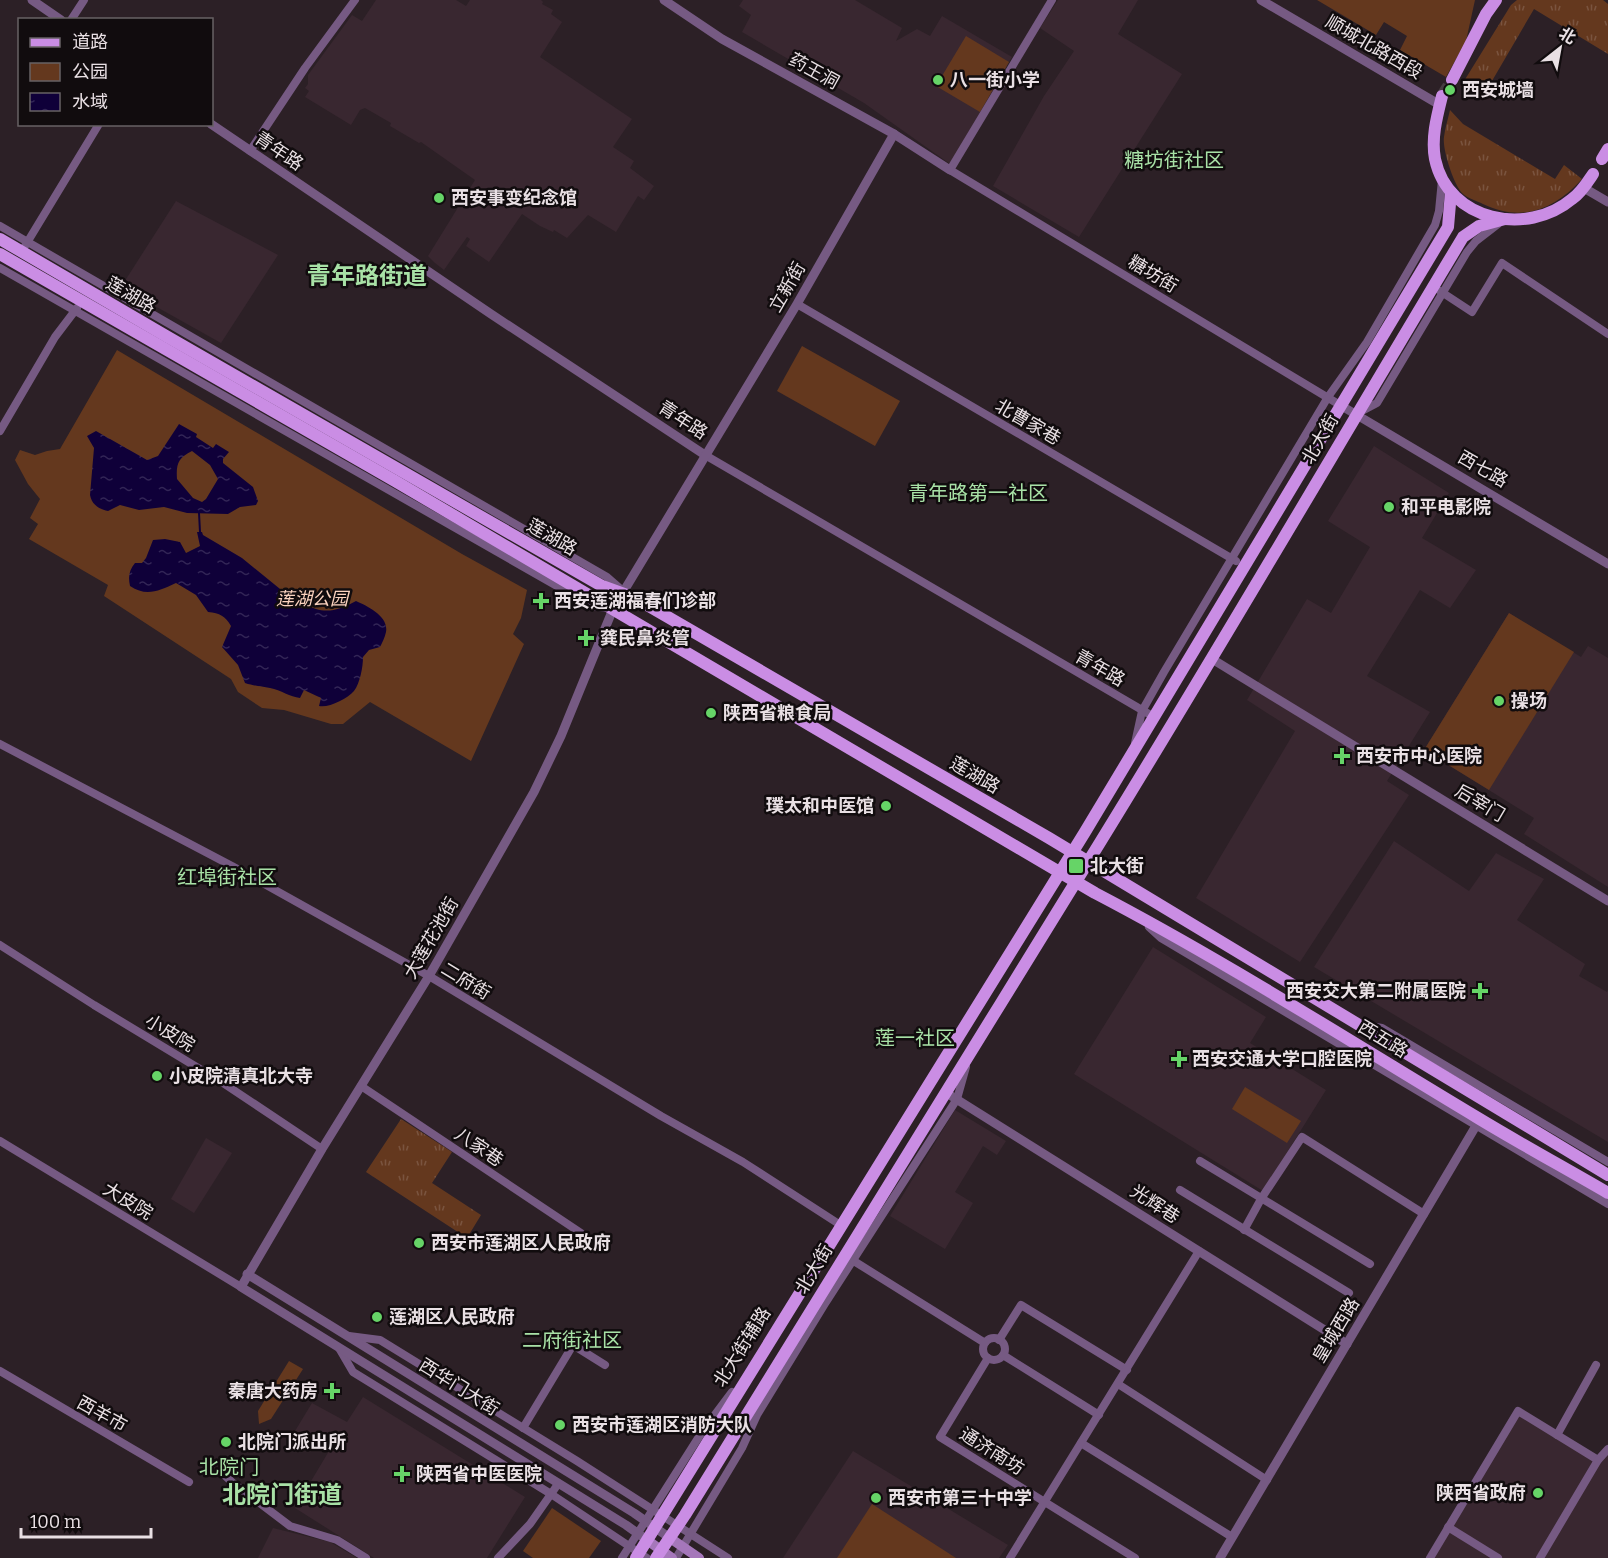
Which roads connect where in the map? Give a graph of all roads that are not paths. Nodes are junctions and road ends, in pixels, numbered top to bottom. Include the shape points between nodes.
1 (33, 0) edge
2 (84, 0) edge
3 (355, 0) edge
4 (664, 0) edge
5 (1052, 0) edge
6 (1261, 0) edge
7 (1487, 0) edge
8 (1496, 0) edge
9 (58, 18) edge
10 (72, 18) edge
11 (1477, 33) junction
12 (1452, 80) tunnel mouth
13 (1441, 100) joint
14 (213, 125) edge
15 (98, 126) edge
16 (894, 134) junction
17 (250, 152) junction
18 (950, 170) junction
19 (1593, 174) dead end
20 (1442, 180) junction
21 (1584, 188) junction
22 (1450, 192) junction
23 (1608, 202) edge
24 (1505, 219) junction
25 (0, 226) edge
26 (0, 239) edge
27 (25, 246) junction
28 (0, 254) edge
29 (0, 268) edge
30 (12, 268) junction
31 (1438, 290) junction
32 (85, 296) junction
33 (797, 304) junction
34 (1608, 333) edge
35 (1328, 397) junction
36 (1341, 405) junction
37 (1356, 414) junction
38 (0, 431) edge
39 (705, 455) junction
40 (1233, 560) junction
41 (1608, 564) edge
42 (1244, 566) junction
43 (624, 592) junction
44 (614, 609) junction
45 (1212, 659) junction
46 (1142, 711) junction
47 (1154, 717) junction
48 (0, 744) edge
49 (1132, 753) junction
50 (1072, 852) junction
51 (1088, 862) junction
52 (1059, 871) junction
53 (1076, 882) junction
54 (1608, 901) edge
55 (0, 945) edge
56 (429, 976) junction
57 (1354, 1023) junction
58 (970, 1051) junction
59 (361, 1086) junction
60 (945, 1092) junction
61 (957, 1099) junction
62 (1478, 1123) junction
63 (0, 1141) edge
64 (322, 1149) junction
65 (1200, 1161) dead end
66 (1608, 1162) edge
67 (1608, 1175) edge
68 (1180, 1190) dead end
69 (1608, 1193) edge
70 (1261, 1199) junction
71 (1608, 1204) edge
72 (1424, 1214) junction
73 (840, 1224) junction
74 (1244, 1230) junction
75 (581, 1233) dead end
76 (1199, 1251) junction
77 (848, 1258) junction
78 (1370, 1264) dead end
79 (247, 1274) junction
80 (241, 1287) junction
81 (1349, 1293) dead end
82 (346, 1336) junction
83 (999, 1340) junction
84 (985, 1343) junction
85 (1347, 1344) junction
86 (338, 1347) junction
87 (1003, 1355) junction
88 (988, 1358) junction
89 (605, 1365) dead end
90 (1596, 1365) dead end
91 (1127, 1370) junction
92 (0, 1371) edge
93 (1118, 1384) junction
94 (1099, 1415) junction
95 (523, 1428) junction
96 (1557, 1436) junction
97 (1081, 1443) junction
98 (1608, 1449) edge
99 (1598, 1460) junction
100 (222, 1473) dead end
101 (1267, 1480) junction
102 (189, 1482) dead end
103 (558, 1484) junction
104 (551, 1494) junction
105 (1045, 1502) junction
106 (657, 1512) junction
107 (649, 1524) junction
108 (678, 1525) junction
109 (1448, 1527) junction
110 (691, 1534) junction
111 (642, 1536) junction
112 (1232, 1537) junction
113 (670, 1538) junction
114 (683, 1547) junction
115 (638, 1554) edge
116 (659, 1554) edge
117 (366, 1558) edge
118 (498, 1558) edge
119 (621, 1558) edge
120 (674, 1558) edge
121 (699, 1558) edge
122 (728, 1558) edge
123 (1010, 1558) edge
124 (1135, 1558) edge
125 (1220, 1558) edge
126 (1430, 1558) edge
127 (1498, 1558) edge
128 (1540, 1558) edge

1 - 9 street
2 - 10 street
3 - 17 street
4 - 16 street, 药王洞 via 722,39
5 - 18 street
6 - 13 street, 顺城北路西段
7 - 11 main road
8 - 11 main road
11 - 12 main road
13 - 20 main road, 北大街 via 1435,129 1435,159
14 - 17 street, 青年路
15 - 27 street
16 - 18 street, 药王洞
16 - 33 street, 立新街
17 - 39 street, 青年路
18 - 35 street, 糖坊街
19 - 21 main road, 北大街
20 - 22 main road, 北大街
20 - 35 street via 1435,225 1367,342
21 - 23 street
21 - 24 main road, 北大街 via 1572,200 1536,218
22 - 24 main road, 北大街 via 1482,215
22 - 36 main road, 北大街 via 1448,227
24 - 31 main road, 北大街 via 1479,226 1463,237
25 - 27 street
26 - 27 main road, 莲湖路
27 - 30 street
27 - 32 main road, 莲湖路
28 - 30 main road, 莲湖路
29 - 30 street
30 - 32 main road, 莲湖路
31 - 34 street via 1472,312 1502,263
31 - 37 main road, 北大街
32 - 38 street via 55,338
32 - 43 main road, 莲湖路 via 602,586
32 - 44 main road, 莲湖路
33 - 39 street, 立新街
33 - 40 street, 北曹家巷
35 - 36 street, 糖坊街
35 - 40 street
36 - 37 street, 西七路
36 - 42 main road, 北大街
37 - 41 street, 西七路
37 - 45 main road, 北大街
39 - 43 street, 立新街
39 - 46 street, 青年路
40 - 42 street, 北曹家巷
40 - 46 street
42 - 47 main road, 北大街
43 - 44 street, 大莲花池街
43 - 50 main road, 莲湖路
44 - 52 main road, 莲湖路
44 - 56 street, 大莲花池街 via 534,792
45 - 51 main road, 北大街
45 - 54 street, 后宰门
46 - 47 street, 青年路
46 - 49 street
47 - 49 main road, 北大街
48 - 56 street, 二府街 via 232,866
49 - 50 main road, 北大街
50 - 51 main road, 莲湖路
50 - 52 main road, 北大街
51 - 53 main road, 北大街
51 - 57 main road, 西五路
52 - 53 main road, 莲湖路
52 - 73 main road, 北大街
53 - 58 main road, 北大街
53 - 62 main road, 西五路 via 1245,976
55 - 64 street, 小皮院
56 - 59 street, 大莲花池街
56 - 73 street, 二府街
57 - 66 street via 1382,1028
57 - 67 main road, 西五路
58 - 60 main road, 北大街
58 - 61 street
59 - 64 street, 大莲花池街
59 - 75 street, 八家巷
60 - 61 street, 光辉巷
60 - 77 main road, 北大街
61 - 76 street, 光辉巷
61 - 77 street
62 - 69 main road, 西五路
62 - 71 street
62 - 72 street, 皇城西路
63 - 80 street, 大皮院
64 - 79 street, 大莲花池街
65 - 70 street
68 - 74 street
70 - 72 street via 1302,1137
70 - 74 street
70 - 78 street
72 - 85 street, 皇城西路
73 - 106 main road, 北大街
74 - 81 street
76 - 85 street, 光辉巷
76 - 91 street
77 - 84 street
77 - 108 main road, 北大街
77 - 110 street
79 - 80 street, 大莲花池街
79 - 82 street, 西华门大街
80 - 86 street, 西华门大街
82 - 95 street via 380,1340
82 - 107 street, 西华门大街
83 - 84 street
83 - 87 street via 1004,1347
83 - 91 street via 1021,1305
84 - 88 street via 983,1352
85 - 101 street, 皇城西路
86 - 103 street, 西华门大街
86 - 104 street via 353,1372
87 - 88 street via 996,1360
87 - 94 street
88 - 105 street, 通济南坊 via 940,1437
89 - 95 street via 573,1345
90 - 96 street
91 - 93 street
92 - 102 street, 西羊市
93 - 94 street
93 - 101 street
94 - 97 street
95 - 106 street
96 - 99 street
96 - 109 street via 1518,1412
97 - 105 street
97 - 112 street
98 - 99 street
99 - 128 street
100 - 117 street via 290,1526 337,1540
101 - 112 street, 皇城西路
103 - 104 street
103 - 111 street, 西华门大街
104 - 115 street
104 - 118 street
105 - 123 street
105 - 124 street
106 - 107 main road, 北大街
106 - 108 street
107 - 111 main road, 北大街
107 - 113 street, 西华门大街
108 - 110 street
108 - 113 main road, 北大街
109 - 126 street
109 - 127 street
110 - 114 street
110 - 122 street
111 - 115 main road, 北大街
111 - 116 main road
112 - 125 street, 皇城西路
113 - 114 main road
113 - 116 main road, 北大街
114 - 120 street
114 - 121 main road
115 - 119 street
116 - 120 main road

